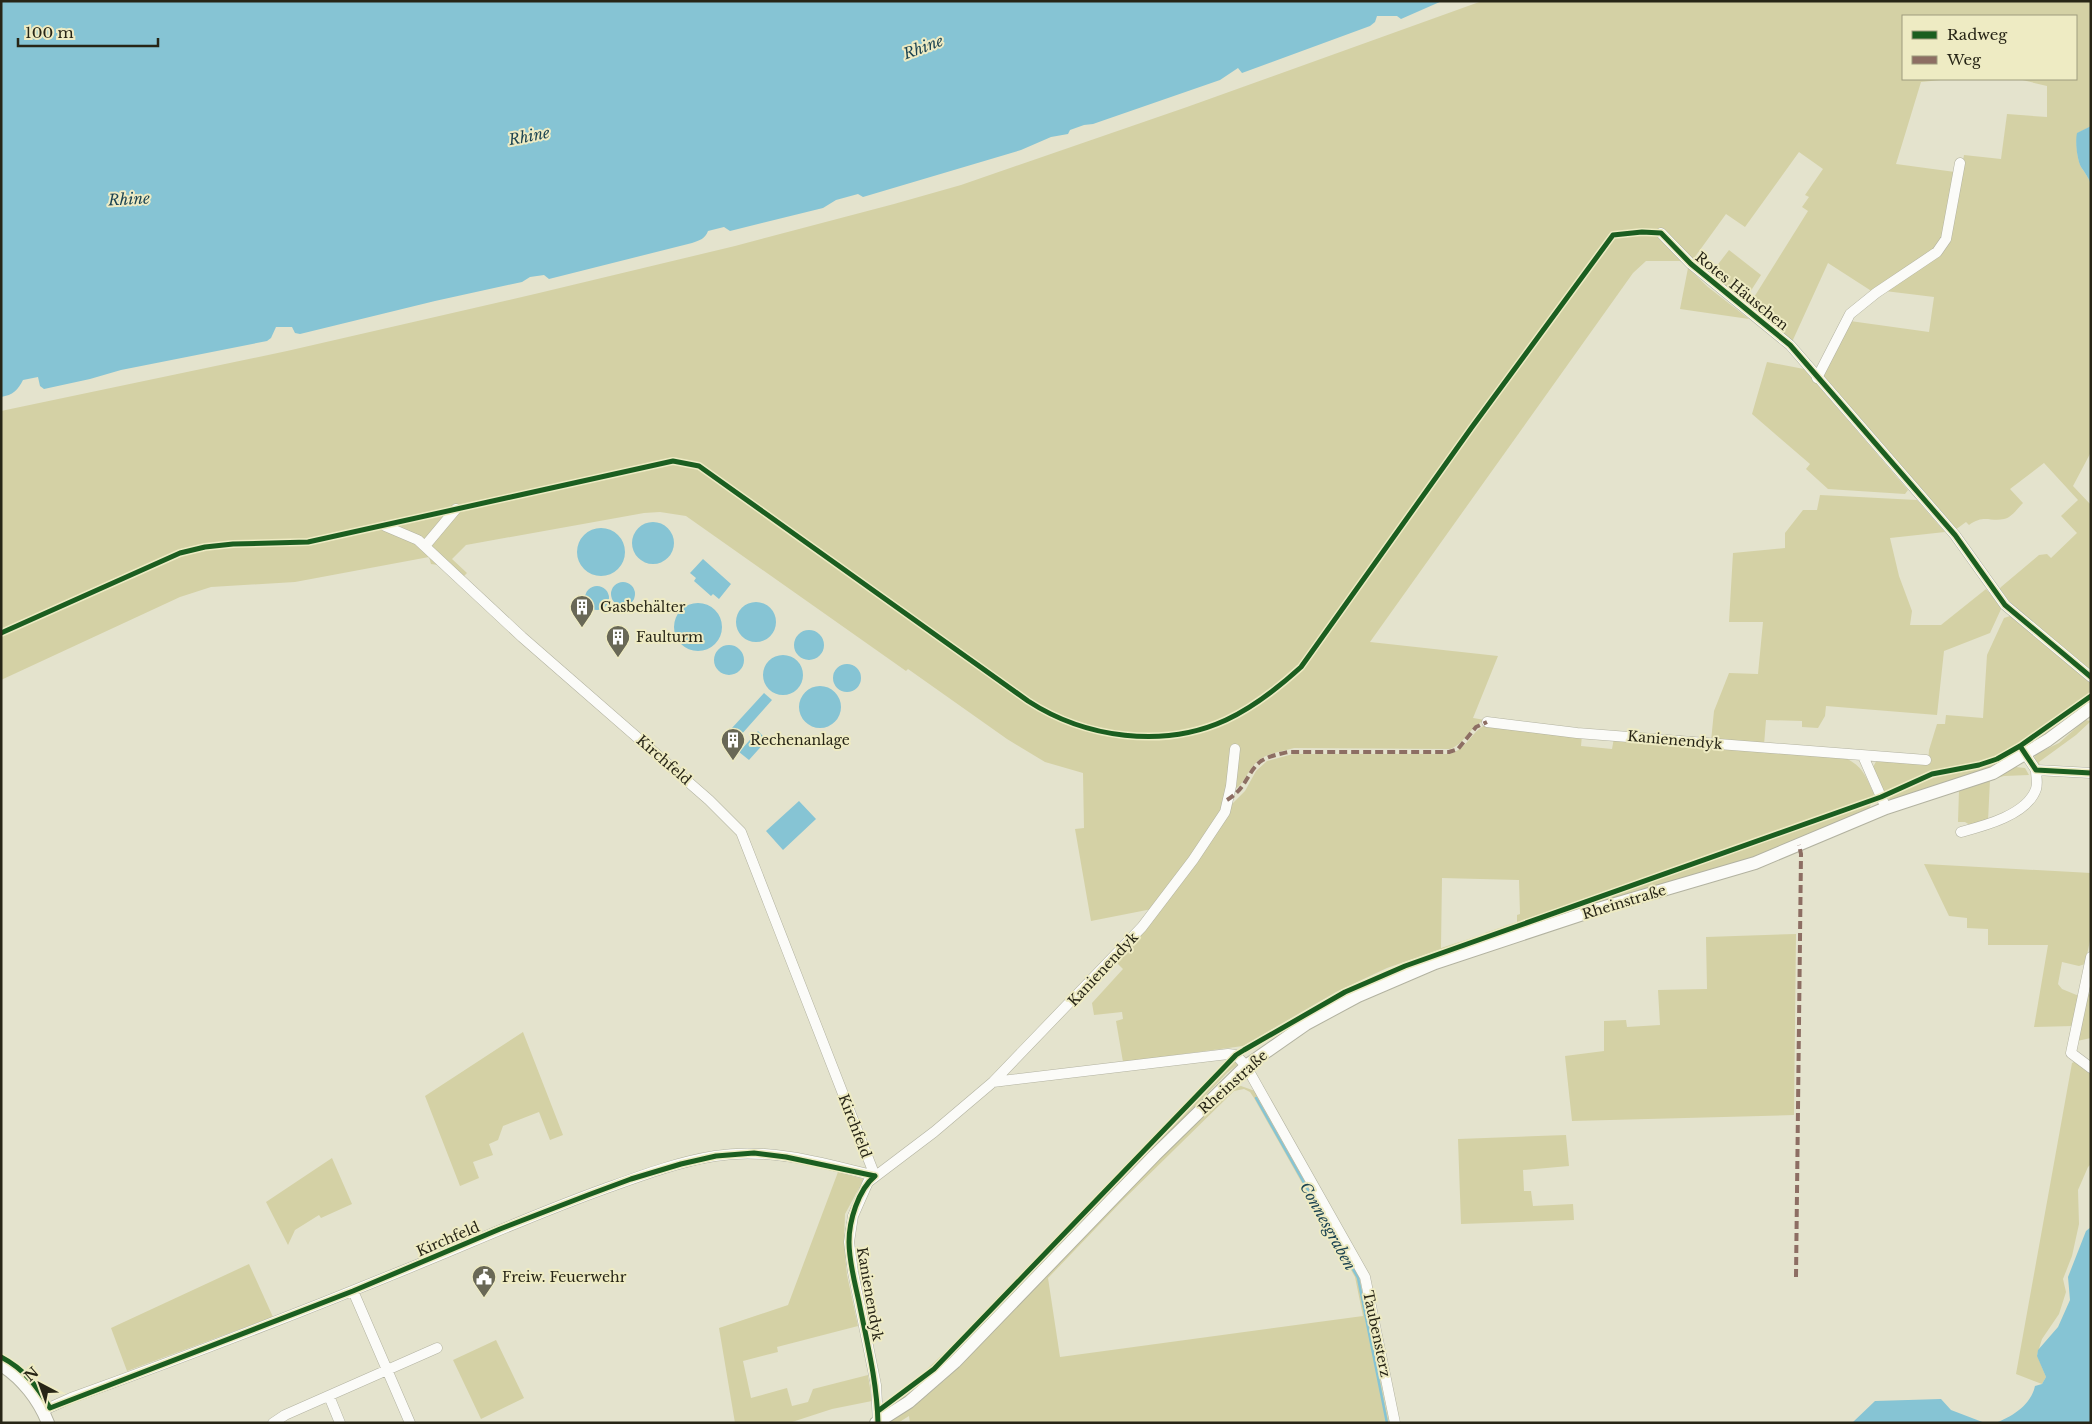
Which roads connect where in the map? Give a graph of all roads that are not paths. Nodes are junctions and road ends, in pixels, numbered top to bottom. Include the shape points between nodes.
1 (1960, 162) dead end
2 (1661, 232) dead end
3 (1817, 378) junction
4 (456, 510) dead end
5 (385, 526) dead end
6 (425, 546) junction
7 (2091, 677) edge
8 (2091, 708) edge
9 (1486, 722) dead end
10 (1235, 748) dead end
11 (2026, 755) junction
12 (1863, 756) junction
13 (1926, 760) dead end
14 (2036, 770) junction
15 (2091, 773) edge
16 (1886, 808) junction
17 (1961, 832) dead end
18 (2091, 957) edge
19 (1246, 1066) junction
20 (2091, 1068) edge
21 (993, 1082) junction
22 (875, 1176) junction
23 (353, 1290) junction
24 (438, 1348) dead end
25 (1, 1365) edge
26 (388, 1371) junction
27 (329, 1396) junction
28 (45, 1417) edge
29 (878, 1422) edge
30 (273, 1423) edge
31 (340, 1423) edge
32 (410, 1423) edge
33 (1395, 1423) edge

1 - 3 street via 1946,239 1937,252 1850,314
2 - 3 street, Rotes Häuschen via 1691,264 1790,345
3 - 7 street, Rotes Häuschen via 1955,535 2005,605
4 - 6 street
5 - 6 street, Kirchfeld
6 - 22 street, Kirchfeld via 741,832
8 - 11 main road, Rheinstraße
9 - 12 street, Kanienendyk
10 - 21 street, Kanienendyk via 1225,812 1199,852 1156,911 1123,948
11 - 14 street
11 - 16 main road, Rheinstraße via 1993,773
12 - 13 street, Kanienendyk
12 - 16 street
14 - 15 street
14 - 17 street via 2037,787 2032,798 1998,822
16 - 19 main road, Rheinstraße via 1755,863 1598,909 1435,963 1340,1005 1306,1024
18 - 20 street via 2071,1053
19 - 21 street via 1236,1055 1228,1054
19 - 29 main road, Rheinstraße via 1148,1162 955,1362 909,1402
19 - 33 street, Taubensterz via 1365,1277
21 - 22 street, Kanienendyk
22 - 23 street, Kirchfeld via 786,1157 754,1153 716,1156 631,1179
22 - 29 street, Kanienendyk via 868,1182 853,1216 849,1242 876,1385
23 - 26 street
23 - 28 street, Kirchfeld via 71,1398
24 - 26 street
25 - 28 main road via 25,1386
26 - 27 street
26 - 32 street
27 - 30 street
27 - 31 street

